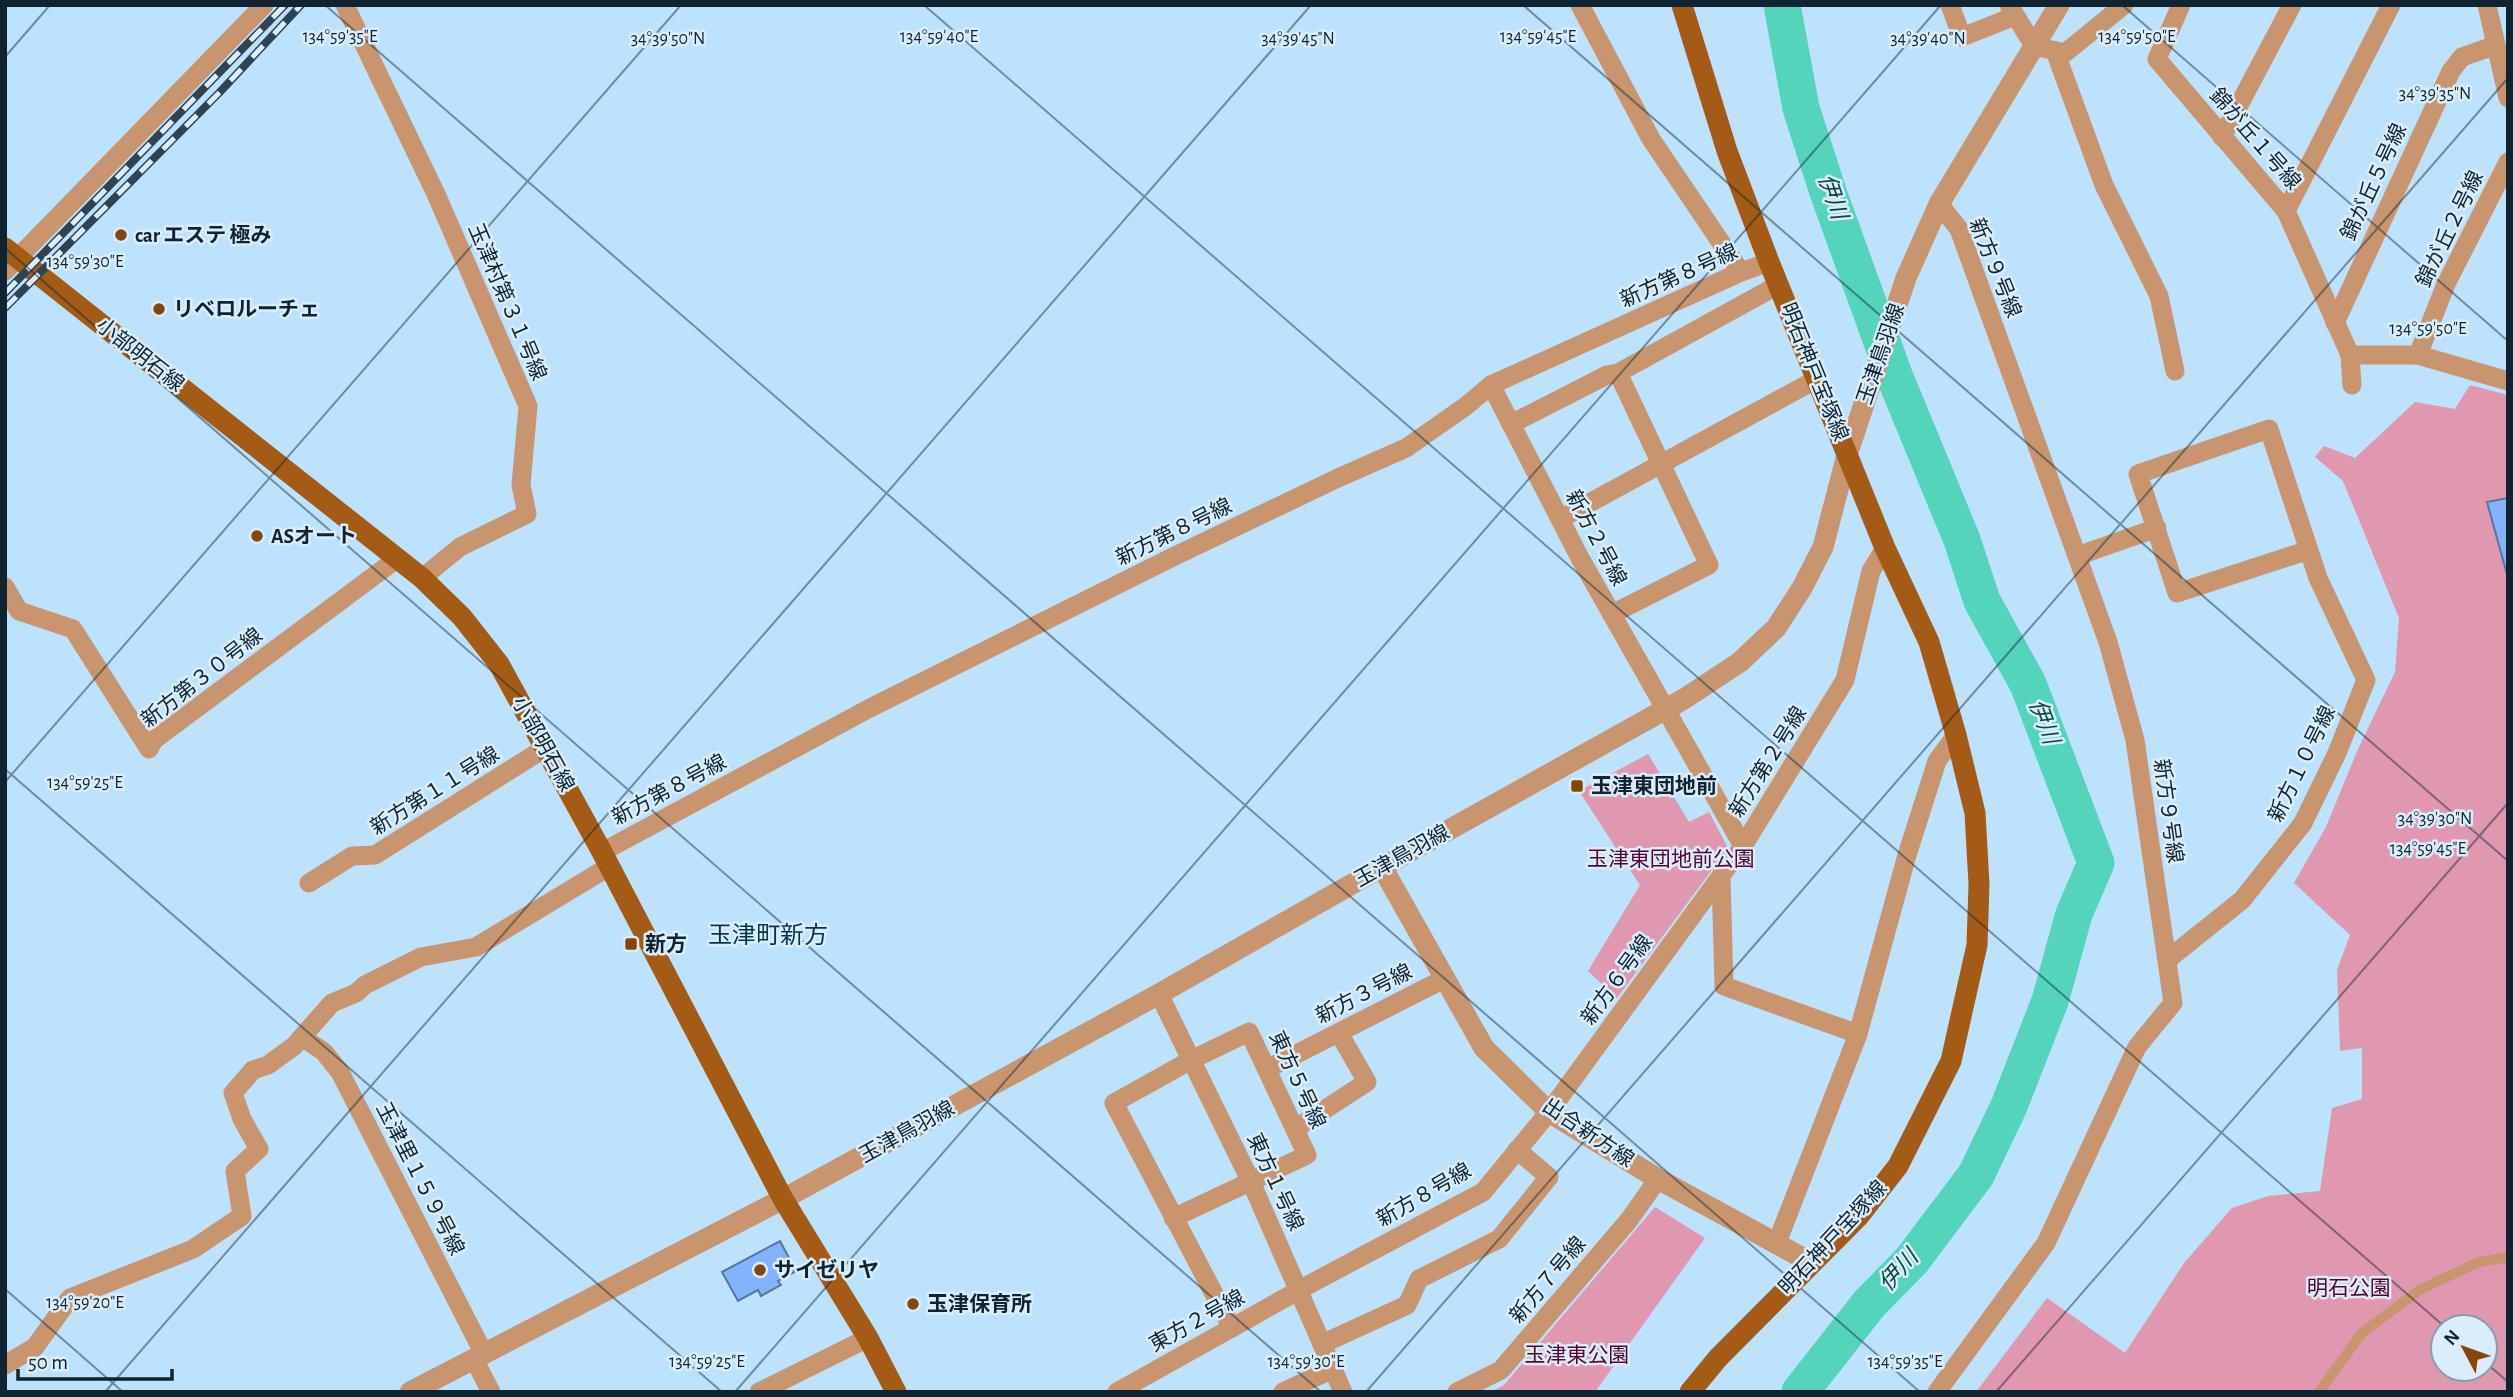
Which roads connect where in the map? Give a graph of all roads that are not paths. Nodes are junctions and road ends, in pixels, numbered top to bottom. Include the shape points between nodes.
1 (264, 5) edge
2 (345, 5) edge
3 (1580, 5) edge
4 (1682, 5) edge
5 (1951, 5) edge
6 (2059, 5) edge
7 (2124, 5) edge
8 (2181, 5) edge
9 (2292, 5) edge
10 (2391, 5) edge
11 (2487, 5) edge
12 (2012, 11) edge
13 (2496, 44) junction
14 (2034, 46) junction
15 (2055, 51) junction
16 (2508, 98) edge
17 (2222, 137) junction
18 (2508, 162) edge
19 (1939, 204) junction
20 (2286, 211) junction
21 (9, 259) edge
22 (1769, 262) junction
23 (1741, 272) junction
24 (1778, 285) junction
25 (2335, 323) junction
26 (2350, 355) junction
27 (2418, 355) junction
28 (2175, 371) dead end
29 (1618, 373) junction
30 (1816, 379) junction
31 (2508, 381) edge
32 (1491, 385) junction
33 (2352, 385) dead end
34 (1511, 424) junction
35 (1847, 455) junction
36 (1663, 465) junction
37 (1560, 519) junction
38 (2157, 528) junction
39 (1885, 548) junction
40 (2309, 550) junction
41 (2077, 556) junction
42 (398, 558) junction
43 (422, 578) junction
44 (5, 587) edge
45 (1612, 614) junction
46 (1666, 709) junction
47 (1956, 735) junction
48 (545, 748) junction
49 (1743, 846) junction
50 (606, 859) junction
51 (1382, 867) junction
52 (1721, 876) junction
53 (309, 883) dead end
54 (2167, 960) junction
55 (1444, 979) junction
56 (1159, 994) junction
57 (1339, 1033) junction
58 (1858, 1034) junction
59 (302, 1037) junction
60 (1191, 1060) junction
61 (1267, 1069) junction
62 (1549, 1112) junction
63 (1295, 1129) junction
64 (1517, 1150) junction
65 (1658, 1179) junction
66 (1251, 1182) junction
67 (783, 1199) junction
68 (1173, 1218) junction
69 (1776, 1245) junction
70 (2508, 1256) edge
71 (1812, 1263) junction
72 (1300, 1291) junction
73 (1232, 1328) junction
74 (868, 1338) junction
75 (1322, 1344) junction
76 (479, 1356) junction
77 (5, 1365) edge
78 (1333, 1369) junction
79 (889, 1388) edge
80 (410, 1392) edge
81 (491, 1392) edge
82 (759, 1392) edge
83 (1117, 1392) edge
84 (1283, 1392) edge
85 (1343, 1392) edge
86 (1457, 1392) edge
87 (1690, 1392) edge
88 (1937, 1392) edge
89 (2319, 1392) edge

1 - 21 street
2 - 43 street, 玉津村第３１号線 via 436,194 528,407 522,485 527,514 460,547
3 - 23 street via 1651,139
4 - 22 main road, 明石神戸宝塚線 via 1727,150
5 - 12 street via 1962,37
6 - 14 street, 玉津鳥羽線
7 - 15 street via 2065,53
8 - 17 street, 錦が丘１号線 via 2157,58
9 - 17 street
10 - 20 street
11 - 13 street
12 - 14 street
13 - 16 street
13 - 25 street, 錦が丘５号線 via 2462,57 2451,71
14 - 15 street
14 - 19 street, 玉津鳥羽線
15 - 28 street via 2104,185 2159,296
17 - 20 street, 錦が丘１号線
18 - 27 street, 錦が丘２号線 via 2446,284
19 - 35 street, 玉津鳥羽線 via 1906,278
19 - 41 street, 新方９号線 via 1959,229
20 - 25 street, 錦が丘１号線
21 - 42 main road, 小部明石線
22 - 23 street, 新方第８号線
22 - 24 main road, 明石神戸宝塚線
23 - 32 street, 新方第８号線
24 - 29 street
24 - 30 main road, 明石神戸宝塚線
25 - 26 street, 錦が丘１号線
26 - 27 street
26 - 33 street
27 - 31 street
29 - 34 street
29 - 36 street
30 - 35 main road, 明石神戸宝塚線
30 - 36 street
32 - 34 street, 新方２号線
32 - 50 street, 新方第８号線 via 1406,448 1177,555 870,708
34 - 37 street, 新方２号線
35 - 39 main road, 明石神戸宝塚線
35 - 46 street, 玉津鳥羽線 via 1823,547 1776,628 1740,662
36 - 37 street
36 - 45 street via 1709,565
37 - 45 street, 新方２号線
38 - 40 street via 2177,593
38 - 40 street, 新方１０号線 via 2138,474 2269,429
38 - 41 street
39 - 47 main road, 明石神戸宝塚線 via 1929,642
39 - 49 street, 新方第２号線 via 1871,571 1845,680
40 - 54 street, 新方１０号線 via 2366,680 2303,823 2242,900
41 - 54 street, 新方９号線 via 2108,642 2135,740
42 - 43 main road, 小部明石線
42 - 44 street, 新方第３０号線 via 154,740 149,749 72,629 19,611
43 - 48 main road, 小部明石線 via 462,617 499,664
45 - 46 street, 新方２号線
46 - 49 street, 新方２号線
46 - 51 street, 玉津鳥羽線
47 - 58 street, 明石神戸宝塚線 via 1937,761
47 - 71 main road, 明石神戸宝塚線 via 1975,813 1979,884 1977,945 1951,1062 1898,1166 1859,1216
48 - 50 main road, 小部明石線
48 - 53 street, 新方第１１号線 via 375,855 352,856
49 - 52 street, 新方第２号線
50 - 59 street, 新方第８号線 via 476,947 421,957 332,1003
50 - 67 main road, 小部明石線
51 - 55 street, 出合新方線
51 - 56 street, 玉津鳥羽線
52 - 58 street via 1724,986
52 - 62 street, 新方６号線
54 - 88 street, 新方９号線 via 2173,1003 2137,1047 2046,1243
55 - 57 street, 新方３号線
55 - 62 street, 出合新方線 via 1484,1048
56 - 60 street, 東方１号線
56 - 67 street, 玉津鳥羽線
57 - 61 street, 新方３号線
57 - 63 street via 1367,1082
58 - 69 street, 明石神戸宝塚線
59 - 76 street, 玉津里１５９号線 via 324,1052 340,1072
59 - 77 street, 新方第８号線 via 268,1065 253,1070 233,1093 259,1149 235,1171 242,1216 193,1248 70,1298 35,1347
60 - 61 street, 東方５号線 via 1249,1032
60 - 66 street, 東方１号線
60 - 68 street, 東方５号線 via 1114,1103
61 - 63 street, 東方５号線
62 - 64 street, 新方８号線
62 - 65 street, 出合新方線
63 - 66 street, 東方５号線 via 1307,1155
64 - 72 street, 新方８号線 via 1483,1192
64 - 75 street via 1549,1177 1499,1239 1419,1279 1407,1305
65 - 69 street, 出合新方線
65 - 86 street, 新方７号線 via 1629,1220 1501,1370
66 - 68 street, 東方５号線
66 - 72 street, 東方１号線
67 - 74 main road, 小部明石線
67 - 76 street, 玉津鳥羽線
68 - 73 street, 東方５号線
69 - 71 street, 出合新方線
70 - 89 lane via 2479,1262 2421,1289 2362,1333
71 - 87 main road, 明石神戸宝塚線
72 - 73 street, 東方２号線
72 - 75 street, 東方１号線
73 - 83 street, 東方２号線
74 - 79 main road, 小部明石線
74 - 82 street
75 - 78 street, 東方１号線
76 - 80 street, 玉津鳥羽線
76 - 81 street, 玉津里１５９号線
78 - 84 street
78 - 85 street, 東方１号線

